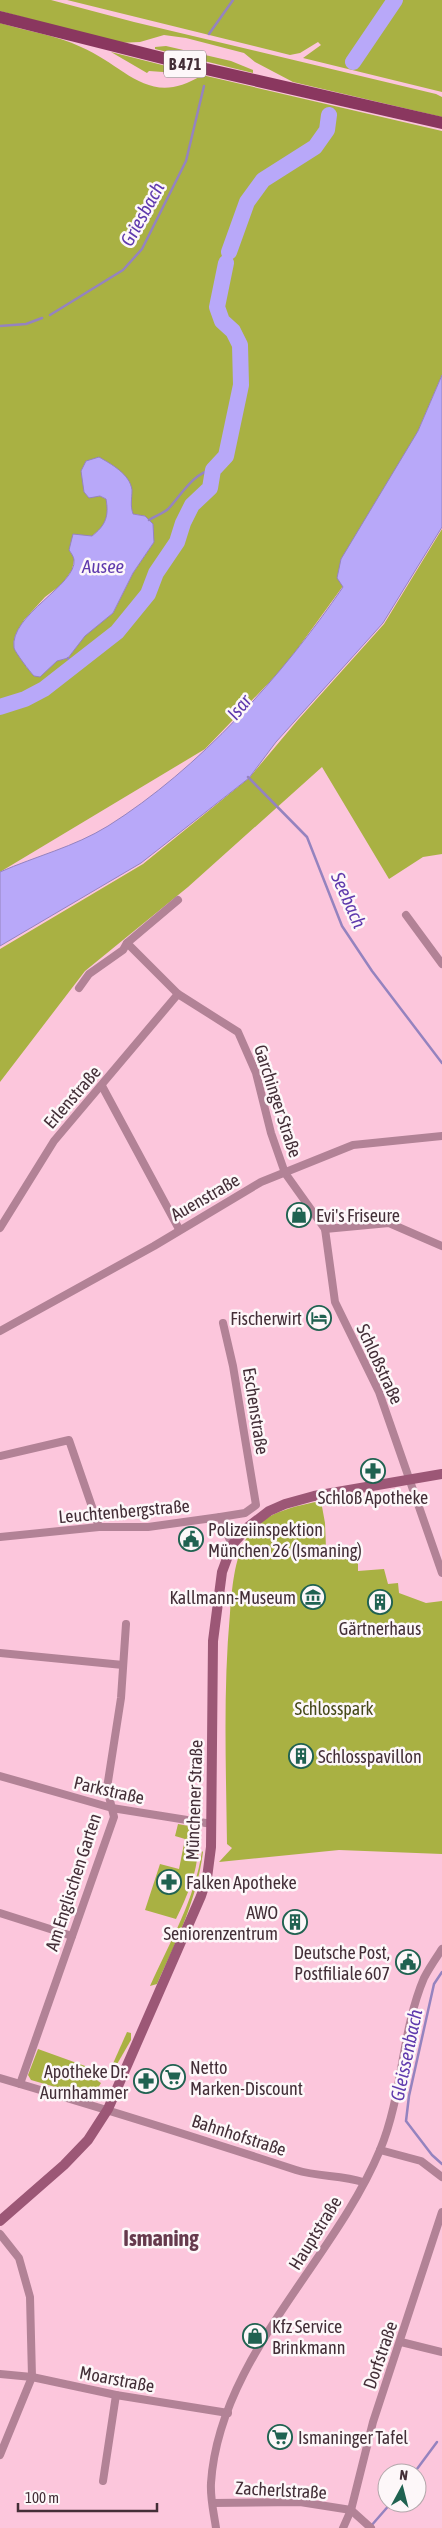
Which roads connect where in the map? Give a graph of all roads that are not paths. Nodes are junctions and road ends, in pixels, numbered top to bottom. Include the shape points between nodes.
1 (0, 17) edge
2 (442, 123) edge
3 (178, 900) dead end
4 (406, 915) dead end
5 (127, 944) junction
6 (442, 964) edge
7 (79, 988) dead end
8 (178, 994) junction
9 (102, 1086) junction
10 (442, 1136) edge
11 (286, 1173) junction
12 (0, 1228) edge
13 (179, 1229) junction
14 (324, 1229) junction
15 (442, 1246) edge
16 (223, 1323) dead end
17 (0, 1331) edge
18 (0, 1456) edge
19 (442, 1474) edge
20 (409, 1481) junction
21 (256, 1505) junction
22 (269, 1511) junction
23 (220, 1517) junction
24 (99, 1527) junction
25 (0, 1537) edge
26 (232, 1546) junction
27 (442, 1573) edge
28 (126, 1624) dead end
29 (0, 1653) edge
30 (123, 1665) junction
31 (0, 1776) edge
32 (112, 1808) junction
33 (212, 1824) junction
34 (0, 1913) edge
35 (72, 1936) junction
36 (442, 1949) edge
37 (0, 2078) edge
38 (20, 2084) junction
39 (108, 2109) junction
40 (380, 2150) junction
41 (442, 2177) edge
42 (363, 2182) junction
43 (442, 2212) edge
44 (0, 2222) edge
45 (0, 2234) edge
46 (401, 2342) junction
47 (442, 2352) edge
48 (0, 2374) edge
49 (32, 2377) junction
50 (116, 2395) junction
51 (228, 2413) junction
52 (0, 2455) edge
53 (103, 2481) dead end
54 (213, 2503) junction
55 (351, 2510) junction
56 (370, 2527) edge
57 (216, 2528) edge
58 (343, 2528) edge
59 (350, 2528) edge

1 - 2 main road, B 471 via 206,69
3 - 5 street
4 - 6 street
5 - 7 street via 89,974
5 - 8 street, Garchinger Straße
8 - 9 street, Erlenstraße
8 - 11 street, Garchinger Straße via 238,1032 256,1073 271,1133
9 - 12 street, Erlenstraße via 54,1141
9 - 13 street
10 - 11 street, Auenstraße via 353,1145
11 - 13 street, Auenstraße via 261,1182
11 - 14 street, Schloßstraße
13 - 17 street, Auenstraße
14 - 15 street via 390,1223
14 - 20 street, Schloßstraße via 334,1302 379,1392
16 - 21 street, Eschenstraße
18 - 24 street via 70,1440
19 - 20 main road, Münchener Straße
20 - 22 main road, Münchener Straße via 314,1496
20 - 27 street, Schloßstraße
21 - 22 street
21 - 23 street via 245,1513
22 - 26 main road, Münchener Straße via 248,1527
23 - 24 street, Leuchtenbergstraße via 148,1527
23 - 26 street
24 - 25 street, Leuchtenbergstraße
26 - 33 main road, Münchener Straße via 222,1572 213,1641
28 - 30 street, Am Englischen Garten
29 - 30 street
30 - 32 street, Am Englischen Garten via 107,1788
31 - 32 street, Parkstraße
32 - 33 street, Parkstraße
32 - 35 street, Am Englischen Garten via 114,1817
33 - 39 main road, Münchener Straße via 208,1867 201,1896
34 - 35 street
35 - 38 street, Am Englischen Garten
36 - 40 street, Hauptstraße via 425,1977 413,2013 396,2096
37 - 38 street, Bahnhofstraße
38 - 39 street, Bahnhofstraße
39 - 42 street, Bahnhofstraße via 297,2170
39 - 44 main road, Münchener Straße via 88,2140
40 - 41 street via 421,2162
40 - 42 street, Hauptstraße
42 - 51 street, Hauptstraße via 263,2343
43 - 46 street, Dorfstraße
45 - 49 street via 19,2258 30,2297
46 - 47 street
46 - 55 street, Dorfstraße via 373,2422
48 - 49 street, Moarstraße
49 - 50 street, Moarstraße
49 - 52 street
50 - 51 street, Moarstraße
50 - 53 street
51 - 54 street, Hauptstraße via 212,2468 210,2486
54 - 55 street, Zacherlstraße via 300,2502
54 - 57 street, Hauptstraße
55 - 56 street, Zacherlstraße
55 - 58 street, Dorfstraße
55 - 59 street, Dorfstraße

